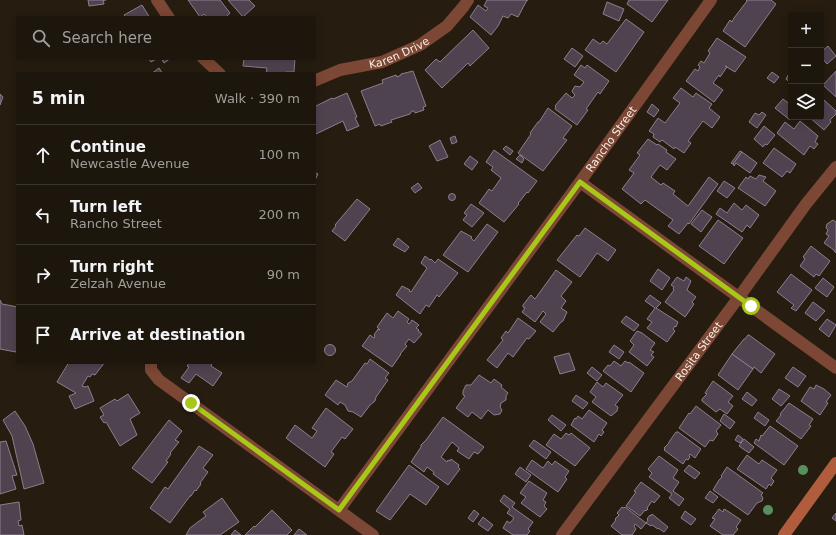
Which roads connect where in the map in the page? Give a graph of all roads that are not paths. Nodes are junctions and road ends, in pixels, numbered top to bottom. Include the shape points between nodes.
1 (157, 0) edge
2 (468, 0) edge
3 (711, 0) edge
4 (168, 16) edge
5 (205, 60) edge
6 (218, 72) edge
7 (316, 80) edge
8 (836, 167) edge
9 (580, 182) junction
10 (739, 297) junction
11 (151, 366) edge
12 (836, 368) edge
13 (836, 463) edge
14 (339, 510) junction
15 (373, 535) edge
16 (562, 535) edge
17 (784, 535) edge

1 - 4 street
2 - 7 street, Karen Drive via 447,26 420,45 382,62 340,70
3 - 9 street, Rancho Street
5 - 6 street
8 - 10 street, Rosita Street
9 - 10 street
9 - 14 street, Rancho Street
10 - 12 street
10 - 16 street, Rosita Street
11 - 14 street via 159,380 168,387
13 - 17 street
14 - 15 street

